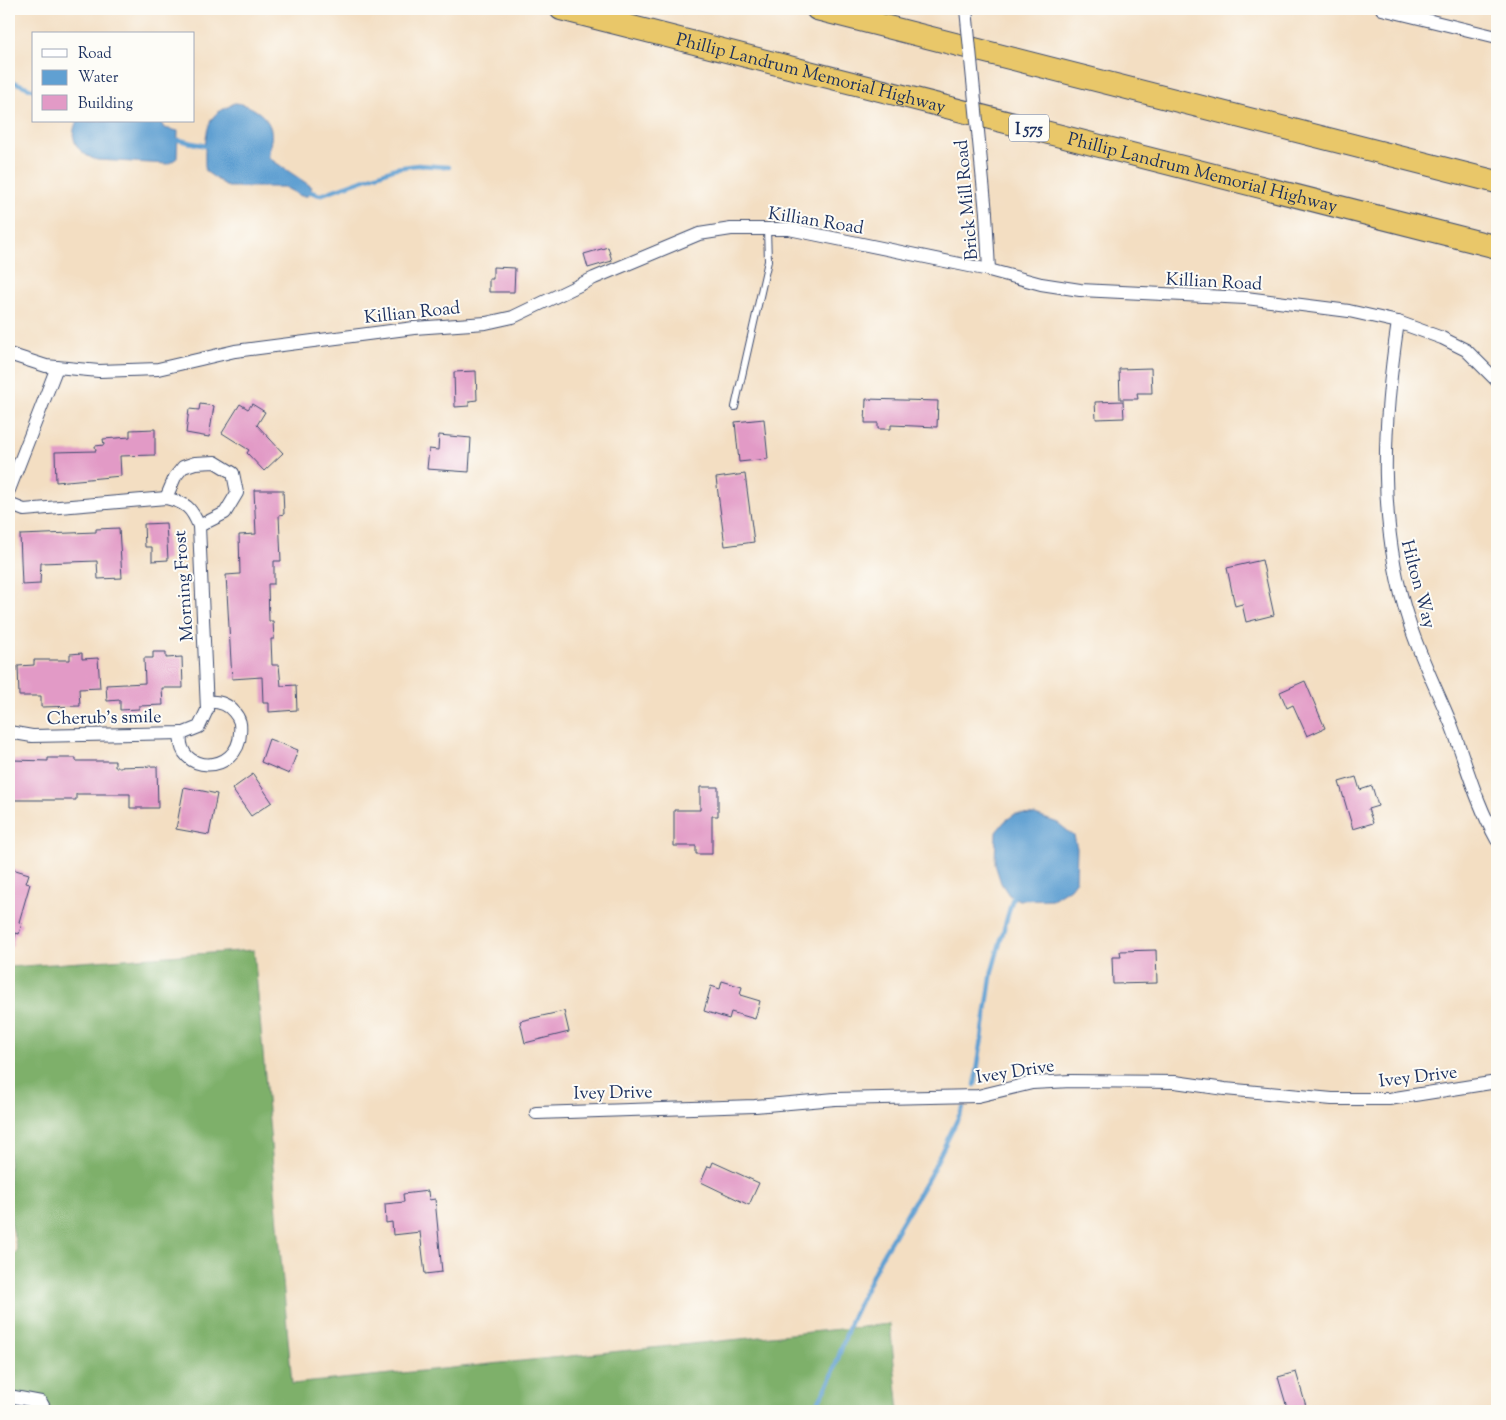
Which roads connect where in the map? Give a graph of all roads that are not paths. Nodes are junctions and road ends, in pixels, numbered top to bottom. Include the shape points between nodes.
1 (561, 9) edge
2 (818, 9) edge
3 (966, 9) edge
4 (1382, 9) edge
5 (1497, 37) edge
6 (1497, 182) edge
7 (767, 228) junction
8 (1497, 248) edge
9 (989, 270) junction
10 (1398, 322) junction
11 (9, 354) edge
12 (57, 367) junction
13 (1497, 381) edge
14 (734, 407) dead end
15 (9, 490) edge
16 (166, 498) junction
17 (9, 504) edge
18 (199, 526) junction
19 (207, 702) junction
20 (199, 727) joint
21 (9, 732) edge
22 (181, 733) junction
23 (1497, 840) edge
24 (1497, 1082) edge
25 (536, 1113) dead end
26 (9, 1396) edge
27 (46, 1411) edge

1 - 8 highway, Phillip Landrum Memorial Highway / I 575
2 - 6 highway
3 - 9 street, Brick Mill Road, bridge
4 - 5 street
7 - 9 street, Killian Road via 789,229
7 - 12 street, Killian Road via 699,234 594,278 513,317 486,323 414,328 236,351 158,369 99,371
7 - 14 lane via 768,261
9 - 10 street, Killian Road via 1041,284 1080,290 1246,298 1349,311
10 - 13 street, Killian Road via 1466,350
10 - 23 street, Hilton Way via 1390,374 1385,470 1388,539 1409,622 1478,802
11 - 12 street, Killian Road
12 - 15 street
16 - 17 street, Morning Frost via 24,510
16 - 18 street, Morning Frost via 192,510
16 - 18 street via 175,477 183,468 195,463 215,462 234,473 237,493 225,513
18 - 19 street, Morning Frost
19 - 20 street, Morning Frost via 204,720
19 - 22 street via 223,704 240,720 240,743 232,757 219,763 196,762 184,755
20 - 22 street, Cherub's smile
21 - 22 street, Cherub's smile via 32,736
24 - 25 street, Ivey Drive via 1389,1099 1332,1098 1175,1082 1071,1081 1032,1083 978,1096
26 - 27 street via 41,1402

